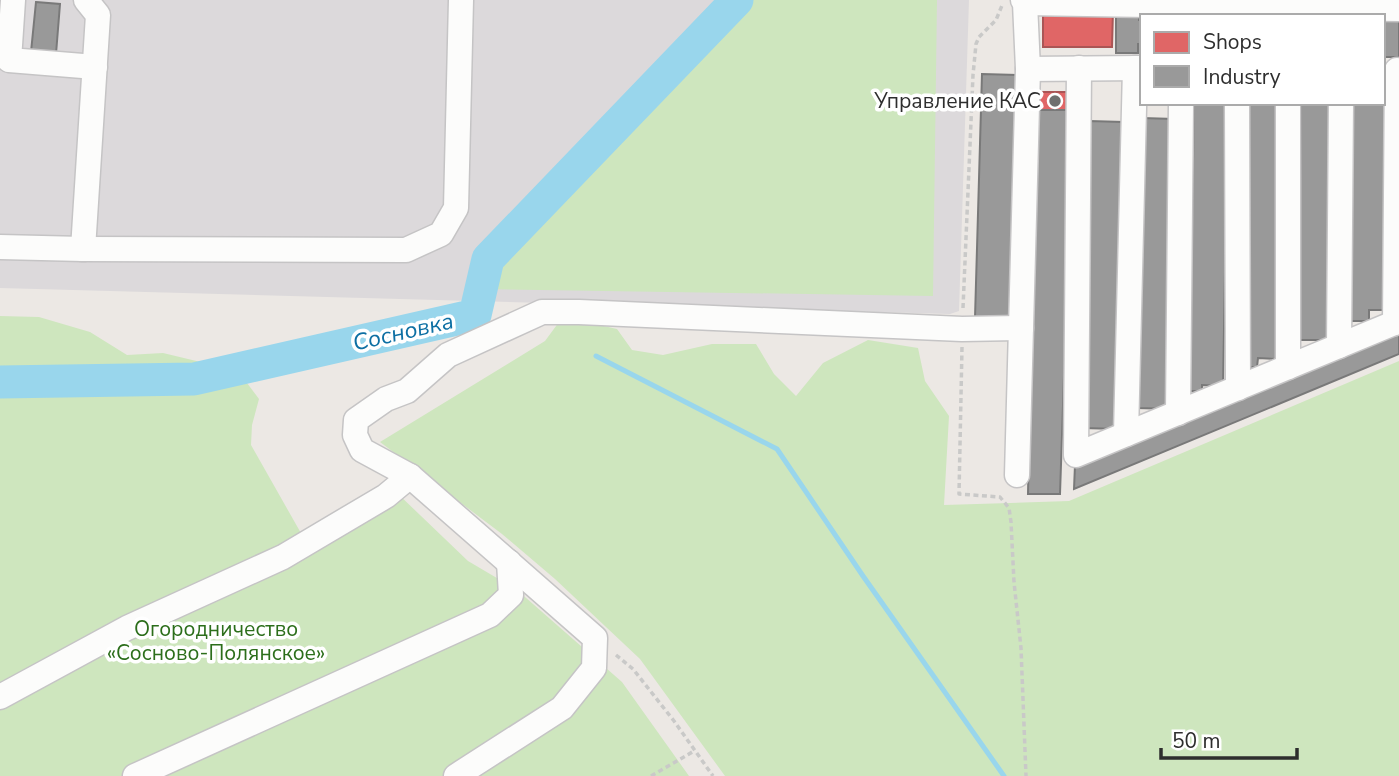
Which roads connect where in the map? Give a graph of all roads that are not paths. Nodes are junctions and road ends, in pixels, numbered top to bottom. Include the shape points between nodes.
1 (13, 0) edge
2 (86, 0) edge
3 (461, 0) edge
4 (1017, 1) edge
5 (1080, 2) edge
6 (1138, 2) edge
7 (1195, 3) edge
8 (1249, 3) edge
9 (1303, 4) edge
10 (1357, 4) edge
11 (1399, 9) edge
12 (95, 67) junction
13 (1079, 68) junction
14 (1138, 68) edge
15 (1028, 69) junction
16 (1393, 70) edge
17 (1181, 105) edge
18 (1237, 105) edge
19 (1289, 105) edge
20 (1342, 105) edge
21 (0, 247) edge
22 (83, 249) junction
23 (1397, 322) edge
24 (1021, 328) junction
25 (1339, 346) junction
26 (1288, 367) junction
27 (1238, 388) junction
28 (1178, 413) junction
29 (1126, 434) junction
30 (1017, 475) dead end
31 (410, 476) junction
32 (509, 562) junction
33 (0, 697) edge
34 (135, 776) edge
35 (456, 776) edge

1 - 12 lane via 9,60
2 - 12 lane via 98,15
3 - 22 lane via 456,208 441,234 407,250
4 - 5 lane
4 - 15 lane
5 - 6 lane
6 - 7 lane
7 - 8 lane
8 - 9 lane
9 - 10 lane
10 - 11 lane
12 - 22 lane
13 - 14 lane
13 - 15 lane
13 - 29 lane via 1076,455
14 - 29 lane
15 - 24 lane
16 - 23 lane
17 - 28 lane
18 - 27 lane
19 - 26 lane
20 - 25 lane
21 - 22 lane
23 - 25 lane
24 - 30 lane
24 - 31 lane via 542,312 448,355 407,391 356,420 355,435 362,450
25 - 26 lane
26 - 27 lane
27 - 28 lane
28 - 29 lane
31 - 32 lane
31 - 33 lane via 386,496 283,557 127,628
32 - 34 lane via 511,595 490,614
32 - 35 lane via 595,638 594,668 562,708

